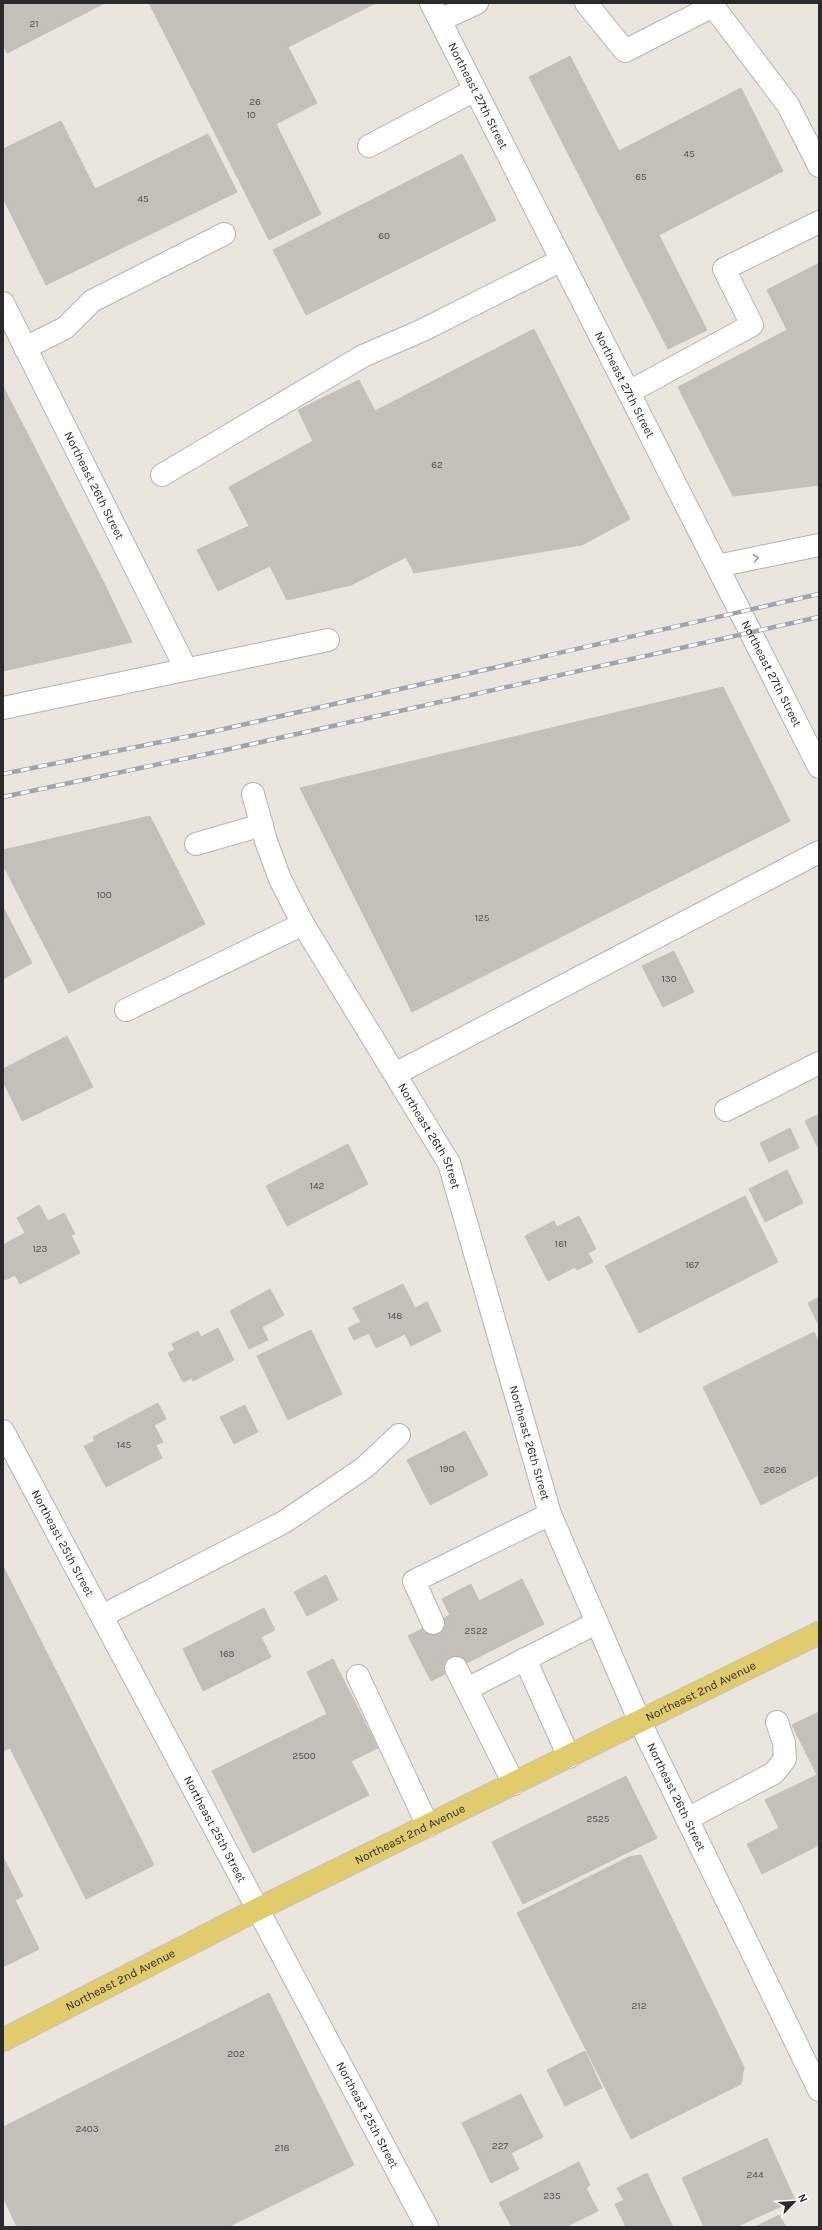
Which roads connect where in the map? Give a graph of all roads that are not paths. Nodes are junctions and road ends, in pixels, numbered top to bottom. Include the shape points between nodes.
1 (477, 3) edge
2 (586, 3) edge
3 (435, 12) edge
4 (475, 90) junction
5 (369, 146) dead end
6 (819, 166) edge
7 (819, 222) edge
8 (224, 234) dead end
9 (562, 260) junction
10 (3, 303) edge
11 (25, 348) junction
12 (629, 392) junction
13 (162, 474) dead end
14 (819, 545) edge
15 (717, 566) junction
16 (328, 640) dead end
17 (186, 668) junction
18 (3, 708) edge
19 (819, 767) edge
20 (253, 794) dead end
21 (262, 825) junction
22 (196, 844) dead end
23 (819, 852) edge
24 (303, 924) junction
25 (126, 1010) dead end
26 (819, 1063) edge
27 (395, 1074) junction
28 (726, 1110) dead end
29 (3, 1431) edge
30 (399, 1435) dead end
31 (550, 1514) junction
32 (102, 1616) junction
33 (596, 1623) junction
34 (433, 1624) tunnel mouth
35 (819, 1633) edge
36 (525, 1659) junction
37 (456, 1668) tunnel mouth
38 (358, 1676) dead end
39 (467, 1690) junction
40 (640, 1722) junction
41 (777, 1722) dead end
42 (569, 1757) junction
43 (514, 1784) junction
44 (687, 1819) junction
45 (428, 1826) junction
46 (258, 1909) junction
47 (3, 2040) edge
48 (819, 2090) edge
49 (427, 2227) edge

1 - 3 street
2 - 6 street via 625,51 713,6 788,105
3 - 4 street, Northeast 27th Street
4 - 5 street
4 - 9 street, Northeast 27th Street
7 - 12 street via 724,268 752,325
8 - 11 street via 92,301 65,328
9 - 12 street, Northeast 27th Street
9 - 13 street via 422,330 363,356
10 - 11 street, Northeast 26th Street
11 - 17 street, Northeast 26th Street
12 - 15 street, Northeast 27th Street
15 -> 14 street
15 - 19 street, Northeast 27th Street
16 - 17 street
17 - 18 street
20 - 21 street, Northeast 26th Street
21 - 22 street
21 - 24 street, Northeast 26th Street via 280,879
23 - 27 street
24 - 25 street
24 - 27 street, Northeast 26th Street
26 - 28 street
27 - 31 street, Northeast 26th Street via 449,1163
29 - 32 street, Northeast 25th Street
30 - 32 street via 364,1468 284,1522
31 - 33 street, Northeast 26th Street
31 - 34 street via 414,1581
32 - 46 street, Northeast 25th Street
33 - 36 street
33 - 40 street, Northeast 26th Street
35 - 40 main road, Northeast 2nd Avenue
36 - 39 street
36 - 42 street
37 - 39 street
38 - 45 street
39 - 43 street
40 - 42 main road, Northeast 2nd Avenue
40 - 44 street, Northeast 26th Street
41 - 44 street via 784,1743 785,1759 774,1773
42 - 43 main road, Northeast 2nd Avenue
43 - 45 main road, Northeast 2nd Avenue
44 - 48 street, Northeast 26th Street
45 - 46 main road, Northeast 2nd Avenue
46 - 47 main road, Northeast 2nd Avenue
46 - 49 street, Northeast 25th Street

